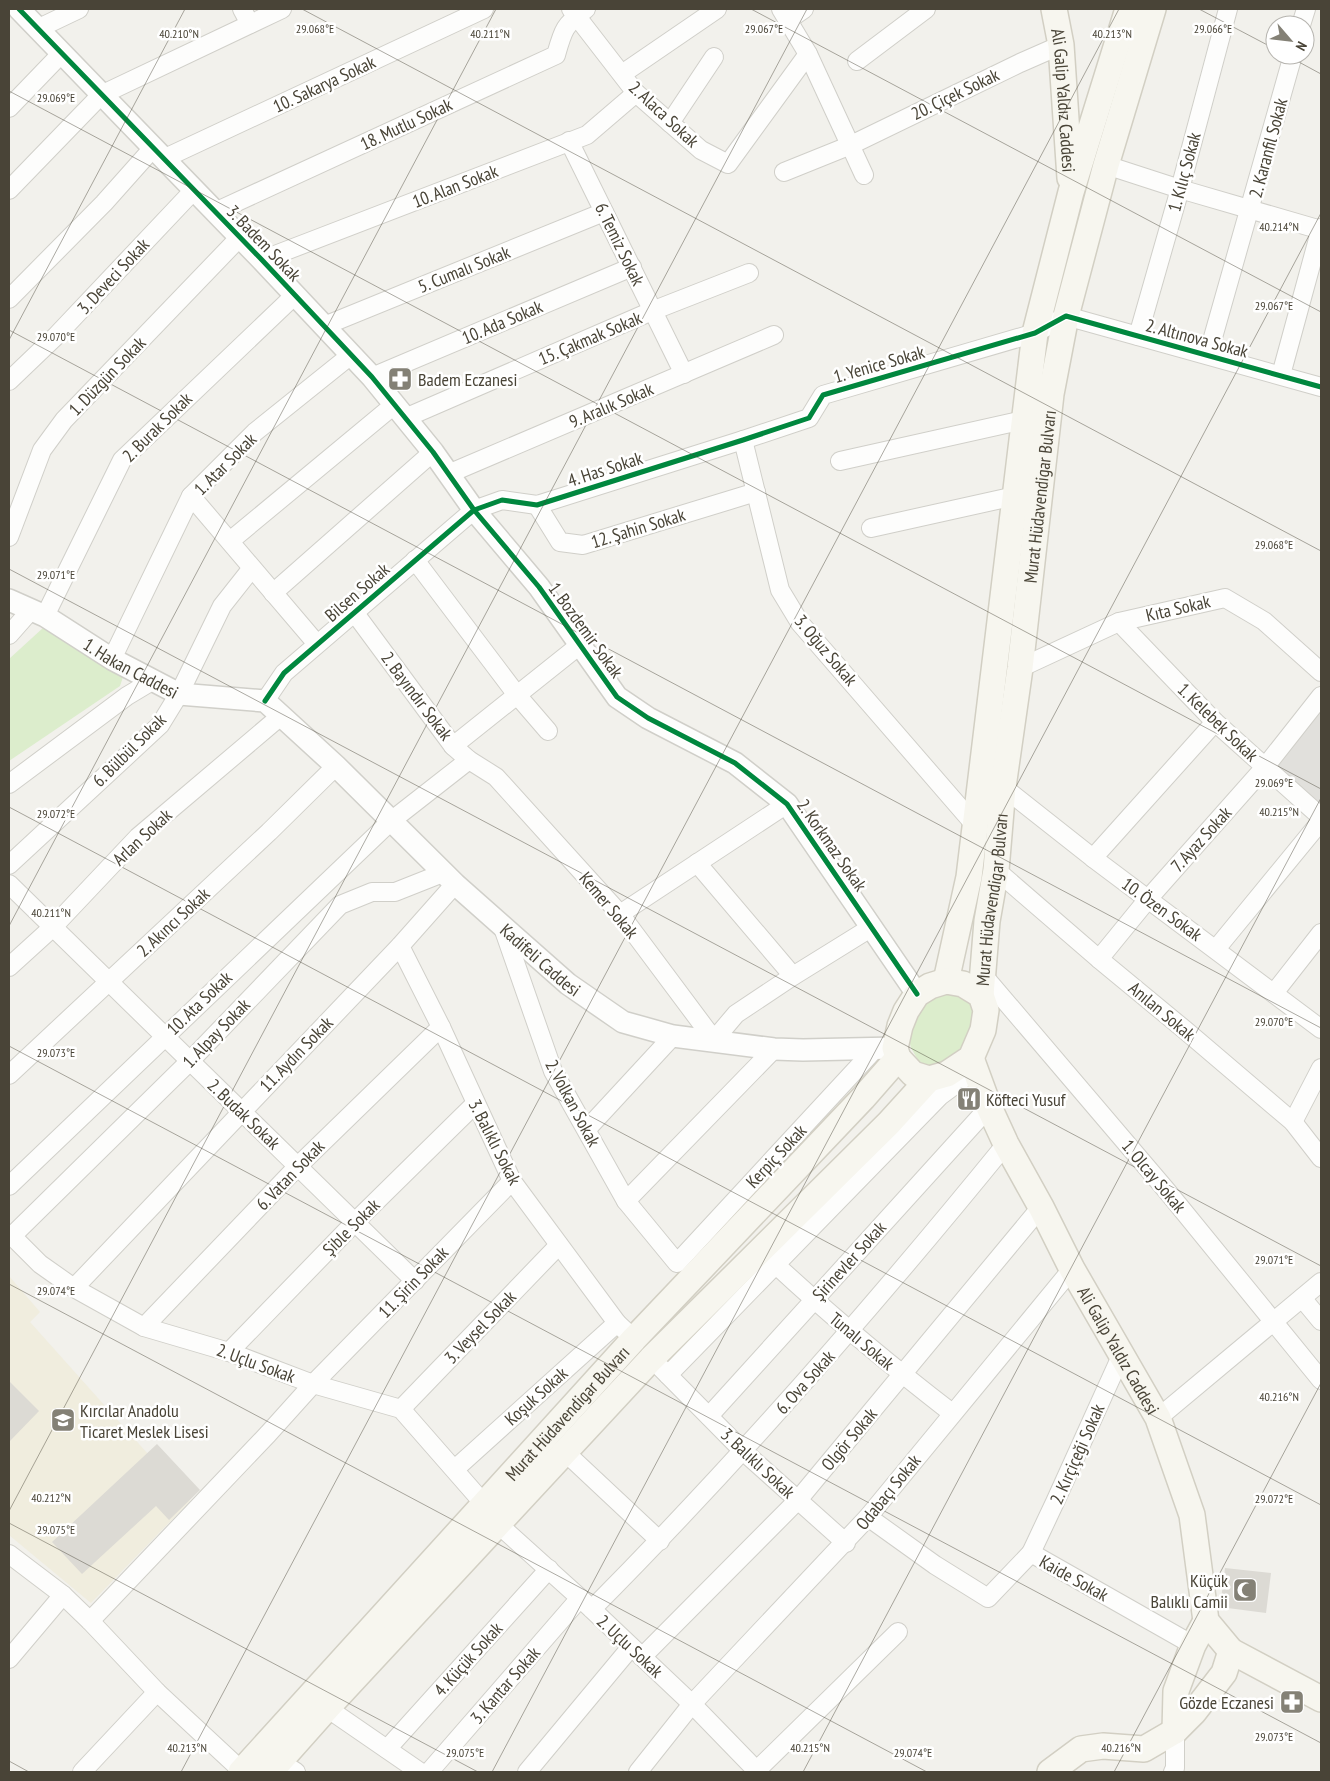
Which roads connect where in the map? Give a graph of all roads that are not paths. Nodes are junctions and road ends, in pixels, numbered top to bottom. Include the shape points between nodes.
1 (19, 9) edge
2 (80, 9) edge
3 (282, 9) edge
4 (716, 9) edge
5 (804, 9) edge
6 (926, 9) edge
7 (1054, 9) edge
8 (1128, 9) edge
9 (1152, 9) edge
10 (1228, 9) edge
11 (478, 10) edge
12 (578, 11) edge
13 (784, 15) edge
14 (246, 17) edge
15 (37, 29) junction
16 (1061, 45) junction
17 (62, 54) junction
18 (808, 54) junction
19 (714, 57) dead end
20 (857, 61) dead end
21 (1290, 65) edge
22 (622, 74) junction
23 (636, 93) junction
24 (101, 95) junction
25 (9, 108) edge
26 (670, 123) junction
27 (569, 141) junction
28 (851, 145) junction
29 (158, 153) junction
30 (1106, 165) junction
31 (784, 172) dead end
32 (864, 175) dead end
33 (1180, 189) junction
34 (9, 190) edge
35 (194, 190) junction
36 (1071, 192) junction
37 (1251, 210) junction
38 (215, 212) junction
39 (604, 212) junction
40 (1321, 230) edge
41 (240, 237) junction
42 (262, 260) junction
43 (632, 267) junction
44 (749, 273) dead end
45 (295, 295) junction
46 (9, 299) edge
47 (652, 311) junction
48 (1066, 316) junction
49 (324, 326) junction
50 (1035, 333) junction
51 (774, 335) dead end
52 (1138, 336) junction
53 (351, 355) junction
54 (1208, 355) junction
55 (684, 374) junction
56 (1281, 375) junction
57 (372, 377) junction
58 (9, 381) edge
59 (1321, 387) edge
60 (400, 411) junction
61 (1024, 420) junction
62 (743, 440) junction
63 (433, 452) junction
64 (840, 461) dead end
65 (448, 474) junction
66 (756, 492) junction
67 (191, 496) junction
68 (1015, 496) junction
69 (537, 505) junction
70 (474, 510) junction
71 (870, 528) dead end
72 (9, 537) edge
73 (230, 541) junction
74 (416, 560) junction
75 (252, 568) junction
76 (274, 593) junction
77 (9, 600) edge
78 (354, 612) junction
79 (38, 613) junction
80 (1118, 622) junction
81 (9, 635) edge
82 (317, 644) junction
83 (580, 644) junction
84 (112, 659) junction
85 (1020, 668) junction
86 (1321, 672) edge
87 (152, 681) junction
88 (179, 694) junction
89 (517, 694) junction
90 (1321, 696) edge
91 (617, 697) joint
92 (265, 701) junction
93 (282, 715) junction
94 (1215, 722) junction
95 (548, 730) dead end
96 (453, 746) junction
97 (469, 760) junction
98 (336, 766) junction
99 (1265, 767) junction
100 (9, 784) edge
101 (1003, 787) junction
102 (787, 804) junction
103 (1321, 819) edge
104 (391, 821) junction
105 (975, 825) junction
106 (1093, 858) junction
107 (697, 863) junction
108 (9, 865) edge
109 (996, 870) junction
110 (449, 878) junction
111 (9, 884) edge
112 (1148, 899) junction
113 (620, 914) junction
114 (502, 925) junction
115 (53, 927) junction
116 (872, 927) junction
117 (1321, 933) edge
118 (400, 946) junction
119 (1216, 949) junction
120 (1099, 959) junction
121 (9, 967) edge
122 (793, 976) junction
123 (109, 982) junction
124 (946, 982) junction
125 (982, 985) junction
126 (1274, 993) junction
127 (917, 994) junction
128 (441, 1027) junction
129 (1321, 1029) edge
130 (165, 1036) junction
131 (673, 1036) junction
132 (714, 1040) junction
133 (774, 1048) junction
134 (889, 1052) junction
135 (190, 1061) junction
136 (974, 1064) junction
137 (9, 1075) edge
138 (928, 1079) junction
139 (1319, 1079) edge
140 (475, 1104) junction
141 (989, 1107) junction
142 (241, 1111) junction
143 (1293, 1122) junction
144 (587, 1129) junction
145 (1006, 1144) junction
146 (1321, 1158) edge
147 (298, 1166) junction
148 (512, 1181) junction
149 (9, 1186) edge
150 (626, 1201) junction
151 (1040, 1207) junction
152 (355, 1222) junction
153 (12, 1236) joint
154 (559, 1245) junction
155 (677, 1263) joint
156 (775, 1264) junction
157 (1072, 1269) junction
158 (415, 1281) junction
159 (1321, 1282) edge
160 (74, 1288) junction
161 (1302, 1298) junction
162 (814, 1300) junction
163 (1321, 1321) edge
164 (1273, 1322) junction
165 (144, 1327) junction
166 (626, 1331) junction
167 (850, 1331) junction
168 (229, 1352) junction
169 (1122, 1354) junction
170 (659, 1367) junction
171 (902, 1374) junction
172 (1321, 1380) edge
173 (313, 1384) junction
174 (401, 1409) junction
175 (952, 1413) junction
176 (709, 1416) junction
177 (1158, 1418) junction
178 (744, 1451) junction
179 (565, 1452) junction
180 (455, 1469) junction
181 (798, 1500) junction
182 (492, 1514) junction
183 (868, 1518) junction
184 (660, 1541) junction
185 (846, 1543) junction
186 (1031, 1553) junction
187 (9, 1554) edge
188 (549, 1570) junction
189 (64, 1595) junction
190 (586, 1604) junction
191 (90, 1621) junction
192 (1206, 1621) junction
193 (898, 1632) dead end
194 (1193, 1645) junction
195 (1231, 1651) junction
196 (636, 1652) junction
197 (9, 1659) edge
198 (157, 1692) junction
199 (1321, 1699) edge
200 (692, 1704) junction
201 (327, 1708) junction
202 (1175, 1731) junction
203 (387, 1749) junction
204 (281, 1769) edge
205 (82, 1772) edge
206 (242, 1772) edge
207 (420, 1772) edge
208 (429, 1772) edge
209 (527, 1772) edge
210 (638, 1772) edge
211 (757, 1772) edge
212 (1050, 1772) edge
213 (1173, 1772) edge

1 - 15 street, 3. Badem Sokak
2 - 15 street
3 - 14 street
4 - 22 street
5 - 13 street
6 - 20 street
7 - 16 main road, Ali Galip Yaldız Caddesi
8 - 36 main road, Murat Hüdavendigar Bulvarı
9 - 30 main road, Murat Hüdavendigar Bulvarı
10 - 33 street, 1. Kılıç Sokak
11 - 29 street, 10. Sakarya Sokak
12 - 22 street, 2. Alaca Sokak
12 - 38 street, 18. Mutlu Sokak via 563,30 556,55
13 - 18 street
14 - 24 street
15 - 17 street, 3. Badem Sokak
16 - 28 street, 20. Çiçek Sokak
16 - 36 main road, Ali Galip Yaldız Caddesi
17 - 24 street, 3. Badem Sokak
17 - 25 street
18 - 26 street, 2. Alaca Sokak via 728,164 701,150
18 - 28 street
19 - 26 street
21 - 37 street, 2. Karanfil Sokak
22 - 23 street, 2. Alaca Sokak
23 - 26 street, 2. Alaca Sokak
23 - 27 street, 10. Alan Sokak via 588,135
24 - 29 street, 3. Badem Sokak
24 - 34 street
27 - 39 street, 6. Temiz Sokak
27 - 42 street, 10. Alan Sokak
28 - 31 street, 20. Çiçek Sokak
28 - 32 street
29 - 35 street, 3. Badem Sokak
29 - 46 street
30 - 33 street
30 - 48 main road, Murat Hüdavendigar Bulvarı
33 - 37 street
33 - 52 street, 1. Kılıç Sokak
35 - 38 street, 3. Badem Sokak
35 - 58 street, 3. Deveci Sokak
36 - 50 main road, Murat Hüdavendigar Bulvarı
37 - 40 street
37 - 54 street, 2. Karanfil Sokak
38 - 41 street, 3. Badem Sokak
39 - 43 street, 6. Temiz Sokak
39 - 49 street, 5. Cumalı Sokak
40 - 56 street
41 - 42 street, 3. Badem Sokak
41 - 72 street, 1. Düzgün Sokak via 64,420 42,450
42 - 45 street, 3. Badem Sokak
43 - 47 street, 6. Temiz Sokak
43 - 57 street, 10. Ada Sokak
44 - 47 street, 15. Çakmak Sokak
45 - 49 street, 3. Badem Sokak
45 - 79 street, 2. Burak Sokak via 122,460
47 - 55 street, 6. Temiz Sokak
47 - 60 street, 15. Çakmak Sokak
48 - 50 street, 1. Yenice Sokak
48 - 52 street, 2. Altınova Sokak
48 - 85 main road, Murat Hüdavendigar Bulvarı via 1051,394
49 - 53 street, 3. Badem Sokak
50 - 61 main road, Murat Hüdavendigar Bulvarı
50 - 62 street, 1. Yenice Sokak via 823,395 809,418
51 - 55 street, 9. Aralık Sokak
52 - 54 street, 2. Altınova Sokak
53 - 57 street, 3. Badem Sokak
53 - 67 street, 1. Atar Sokak via 255,432
54 - 56 street, 2. Altınova Sokak
55 - 65 street, 9. Aralık Sokak
56 - 59 street, 2. Altınova Sokak
57 - 60 street, 3. Badem Sokak
60 - 63 street, 3. Badem Sokak
60 - 73 street, 15. Çakmak Sokak
61 - 64 street
61 - 68 main road, Murat Hüdavendigar Bulvarı
62 - 66 street, 3. Oğuz Sokak
62 - 69 street, 4. Has Sokak
63 - 65 street, 3. Badem Sokak
63 - 76 street
65 - 70 street, 3. Badem Sokak
66 - 69 street, 12. Şahin Sokak via 584,545 560,542
66 - 105 street, 3. Oğuz Sokak via 780,590 800,623
67 - 73 street
67 - 84 street, 1. Atar Sokak
68 - 71 street
68 - 105 main road, Murat Hüdavendigar Bulvarı
69 - 70 street, 4. Has Sokak via 502,500
70 - 74 street, Bilsen Sokak
70 - 83 street, 1. Bozdemir Sokak via 539,587
73 - 75 street
74 - 78 street, Bilsen Sokak
74 - 89 street
75 - 76 street
75 - 88 street, 6. Bülbül Sokak via 222,606
76 - 82 street
77 - 79 street, 1. Hakan Caddesi
78 - 82 street, Bilsen Sokak
78 - 96 street, 2. Bayındır Sokak
79 - 81 street, 2. Burak Sokak
79 - 84 street, 1. Hakan Caddesi
80 - 85 street, Kıta Sokak
80 - 86 street, Kıta Sokak via 1224,598 1264,621
80 - 94 street, 1. Kelebek Sokak
82 - 92 street, Bilsen Sokak via 284,673
83 - 89 street, 2. Bayındır Sokak
83 - 91 street, 1. Bozdemir Sokak
84 - 87 street, 1. Hakan Caddesi
85 - 101 main road, Murat Hüdavendigar Bulvarı
87 - 88 street, 1. Hakan Caddesi
87 - 100 street
88 - 92 street, 1. Hakan Caddesi
88 - 108 street, 6. Bülbül Sokak via 160,725
89 - 95 street
89 - 96 street, 2. Bayındır Sokak
90 - 99 street, 7. Ayaz Sokak
91 - 102 street, 2. Korkmaz Sokak via 648,718 735,763
92 - 93 street, Kadifeli Caddesi
93 - 98 street, Kadifeli Caddesi
93 - 115 street, Arlan Sokak via 138,837
94 - 99 street, 1. Kelebek Sokak
94 - 106 street
96 - 97 street, Kemer Sokak
97 - 104 street, 10. Ata Sokak
97 - 113 street, Kemer Sokak via 496,777
98 - 104 street, Kadifeli Caddesi
98 - 123 street, 2. Akıncı Sokak
99 - 103 street, 1. Kelebek Sokak
99 - 112 street, 7. Ayaz Sokak
101 - 106 street, 10. Özen Sokak
101 - 109 main road, Murat Hüdavendigar Bulvarı
102 - 107 street
102 - 116 street, 2. Korkmaz Sokak
103 - 119 street
104 - 110 street, Kadifeli Caddesi
104 - 130 street, 10. Ata Sokak
105 - 124 main road, Murat Hüdavendigar Bulvarı via 970,877
106 - 112 street, 10. Özen Sokak
107 - 113 street
107 - 122 street
109 - 120 street, Anılan Sokak
109 - 125 main road, Murat Hüdavendigar Bulvarı via 987,921
110 - 114 street, Kadifeli Caddesi
110 - 118 street, 11. Aydın Sokak
110 - 135 street, 1. Alpay Sokak via 395,892 372,892 340,905
111 - 115 street, 2. Budak Sokak
112 - 119 street, 10. Özen Sokak
112 - 120 street, 7. Ayaz Sokak
113 - 132 street, Kemer Sokak
114 - 131 street, Kadifeli Caddesi via 568,984 623,1022
114 - 144 street, 2. Volkan Sokak via 553,1071
115 - 121 street, Arlan Sokak
115 - 123 street, 2. Budak Sokak
116 - 122 street
116 - 127 street, 2. Korkmaz Sokak
117 - 126 street
118 - 128 street, 3. Balıklı Sokak
118 - 142 street, 11. Aydın Sokak
119 - 126 street, 10. Özen Sokak
120 - 143 street, Anılan Sokak
122 - 132 street via 736,1014
123 - 130 street, 2. Budak Sokak
123 - 137 street, 2. Akıncı Sokak
124 - 125 main road
124 - 127 main road
125 - 136 main road via 986,1010
125 - 164 street, 1. Olcay Sokak via 1167,1190
126 - 129 street, 10. Özen Sokak
127 - 134 main road
128 - 140 street, 3. Balıklı Sokak
128 - 147 street, 6. Vatan Sokak
130 - 135 street, 2. Budak Sokak
130 - 149 street, 10. Ata Sokak
131 - 132 street, Kadifeli Caddesi
131 - 144 street
132 - 133 street, Kadifeli Caddesi
133 - 134 street, Kadifeli Caddesi
133 - 150 street
134 - 138 main road via 913,1074
134 - 155 street, Kerpiç Sokak
134 - 166 main road, Murat Hüdavendigar Bulvarı via 863,1098
135 - 142 street, 2. Budak Sokak
135 - 153 street, 1. Alpay Sokak
136 - 138 main road
136 - 141 main road, Ali Galip Yaldız Caddesi
136 - 156 street
138 - 170 main road, Murat Hüdavendigar Bulvarı
139 - 143 street
140 - 148 street, 3. Balıklı Sokak
140 - 152 street, Şible Sokak
141 - 145 main road, Ali Galip Yaldız Caddesi
141 - 162 street, Şirinevler Sokak
142 - 147 street, 2. Budak Sokak
142 - 160 street, 11. Aydın Sokak
143 - 146 street, Anılan Sokak
144 - 150 street, 2. Volkan Sokak
145 - 151 main road, Ali Galip Yaldız Caddesi
145 - 167 street, 6. Ova Sokak
147 - 152 street, 2. Budak Sokak
147 - 165 street, 6. Vatan Sokak
148 - 154 street, 3. Balıklı Sokak
148 - 158 street, 11. Şirin Sokak
150 - 155 street, 2. Volkan Sokak
151 - 157 main road, Ali Galip Yaldız Caddesi
151 - 171 street, Olgör Sokak
152 - 158 street, 2. Budak Sokak
152 - 168 street, Şible Sokak
153 - 160 street, 2. Uçlu Sokak via 40,1264
154 - 166 street, 3. Balıklı Sokak
154 - 174 street, 3. Veysel Sokak
156 - 162 street, Tunalı Sokak
156 - 170 street
157 - 169 main road, Ali Galip Yaldız Caddesi
157 - 175 street, Odabaçı Sokak
158 - 173 street, 11. Şirin Sokak
159 - 161 street
160 - 165 street, 2. Uçlu Sokak
161 - 163 street
161 - 164 street
162 - 167 street, Tunalı Sokak
162 - 176 street, Şirinevler Sokak
164 - 172 street, 1. Olcay Sokak
164 - 177 street
165 - 168 street, 2. Uçlu Sokak
166 - 180 street, Koşuk Sokak
166 - 182 main road, Murat Hüdavendigar Bulvarı
167 - 171 street, Tunalı Sokak
167 - 178 street, 6. Ova Sokak
168 - 173 street, 2. Uçlu Sokak
169 - 177 main road, Ali Galip Yaldız Caddesi
169 - 186 street, 2. Kırçiçeği Sokak
170 - 176 street, 3. Balıklı Sokak
170 - 179 main road, Murat Hüdavendigar Bulvarı
171 - 175 street, Tunalı Sokak
171 - 181 street, Olgör Sokak
173 - 174 street, 2. Uçlu Sokak
173 - 191 street, 11. Şirin Sokak
174 - 180 street, 2. Uçlu Sokak
175 - 183 street, Odabaçı Sokak
176 - 178 street, 3. Balıklı Sokak
177 - 192 main road, Ali Galip Yaldız Caddesi via 1192,1515
178 - 181 street, 3. Balıklı Sokak
178 - 184 street, 6. Ova Sokak
179 - 182 main road, Murat Hüdavendigar Bulvarı
179 - 184 street
180 - 182 street, 2. Uçlu Sokak
181 - 185 street, 3. Balıklı Sokak
181 - 196 street, Olgör Sokak
182 - 188 street, 2. Uçlu Sokak
182 - 201 main road, Murat Hüdavendigar Bulvarı
182 - 206 main road, Murat Hüdavendigar Bulvarı
183 - 185 street, Odabaçı Sokak
183 - 186 street, Kaide Sokak via 988,1598
184 - 190 street, 6. Ova Sokak
185 - 200 street, Odabaçı Sokak
186 - 194 street, Kaide Sokak
187 - 189 street
188 - 190 street, 2. Uçlu Sokak
188 - 203 street, 4. Küçük Sokak
189 - 191 street
189 - 197 street
190 - 196 street, 2. Uçlu Sokak
190 - 208 street, 3. Kantar Sokak
191 - 198 street
192 - 194 main road
192 - 195 main road
193 - 211 street
194 - 202 main road via 1176,1691
195 - 199 main road
195 - 202 main road via 1224,1673
196 - 200 street, 2. Uçlu Sokak
196 - 209 street, Olgör Sokak
198 - 205 street
198 - 206 street
200 - 210 street, Odabaçı Sokak
200 - 211 street, 2. Uçlu Sokak
201 - 203 street
201 - 204 main road, Murat Hüdavendigar Bulvarı
202 - 212 main road via 1144,1749 1103,1746 1081,1749
202 - 213 street
203 - 207 street

